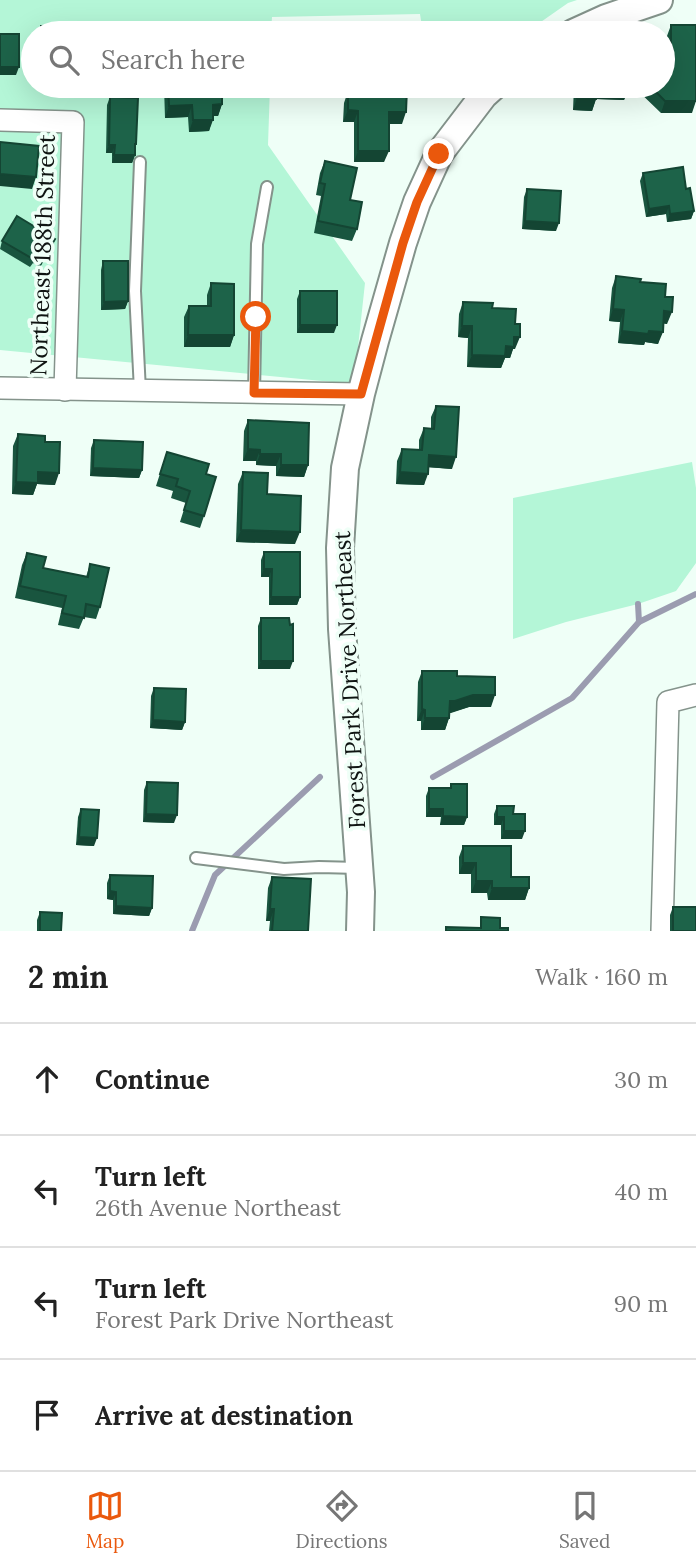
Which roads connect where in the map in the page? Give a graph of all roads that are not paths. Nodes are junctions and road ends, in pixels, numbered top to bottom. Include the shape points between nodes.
1 (659, 0) edge
2 (599, 21) edge
3 (482, 98) edge
4 (0, 120) edge
5 (139, 162) dead end
6 (267, 187) dead end
7 (0, 388) edge
8 (65, 390) junction
9 (140, 391) junction
10 (254, 393) junction
11 (361, 394) junction
12 (696, 695) edge
13 (196, 858) dead end
14 (359, 868) junction
15 (360, 931) edge
16 (662, 931) edge

1 - 2 street
3 - 11 street, Forest Park Drive Northeast via 439,154 417,202
4 - 8 street, Northeast 188th Street via 72,122
5 - 9 lane via 135,291
6 - 10 lane via 257,244
7 - 8 street
8 - 9 street
9 - 10 street
10 - 11 street
11 - 14 street, Forest Park Drive Northeast via 345,468 340,548
12 - 16 street via 668,702
13 - 14 lane via 284,869
14 - 15 street, Forest Park Drive Northeast

